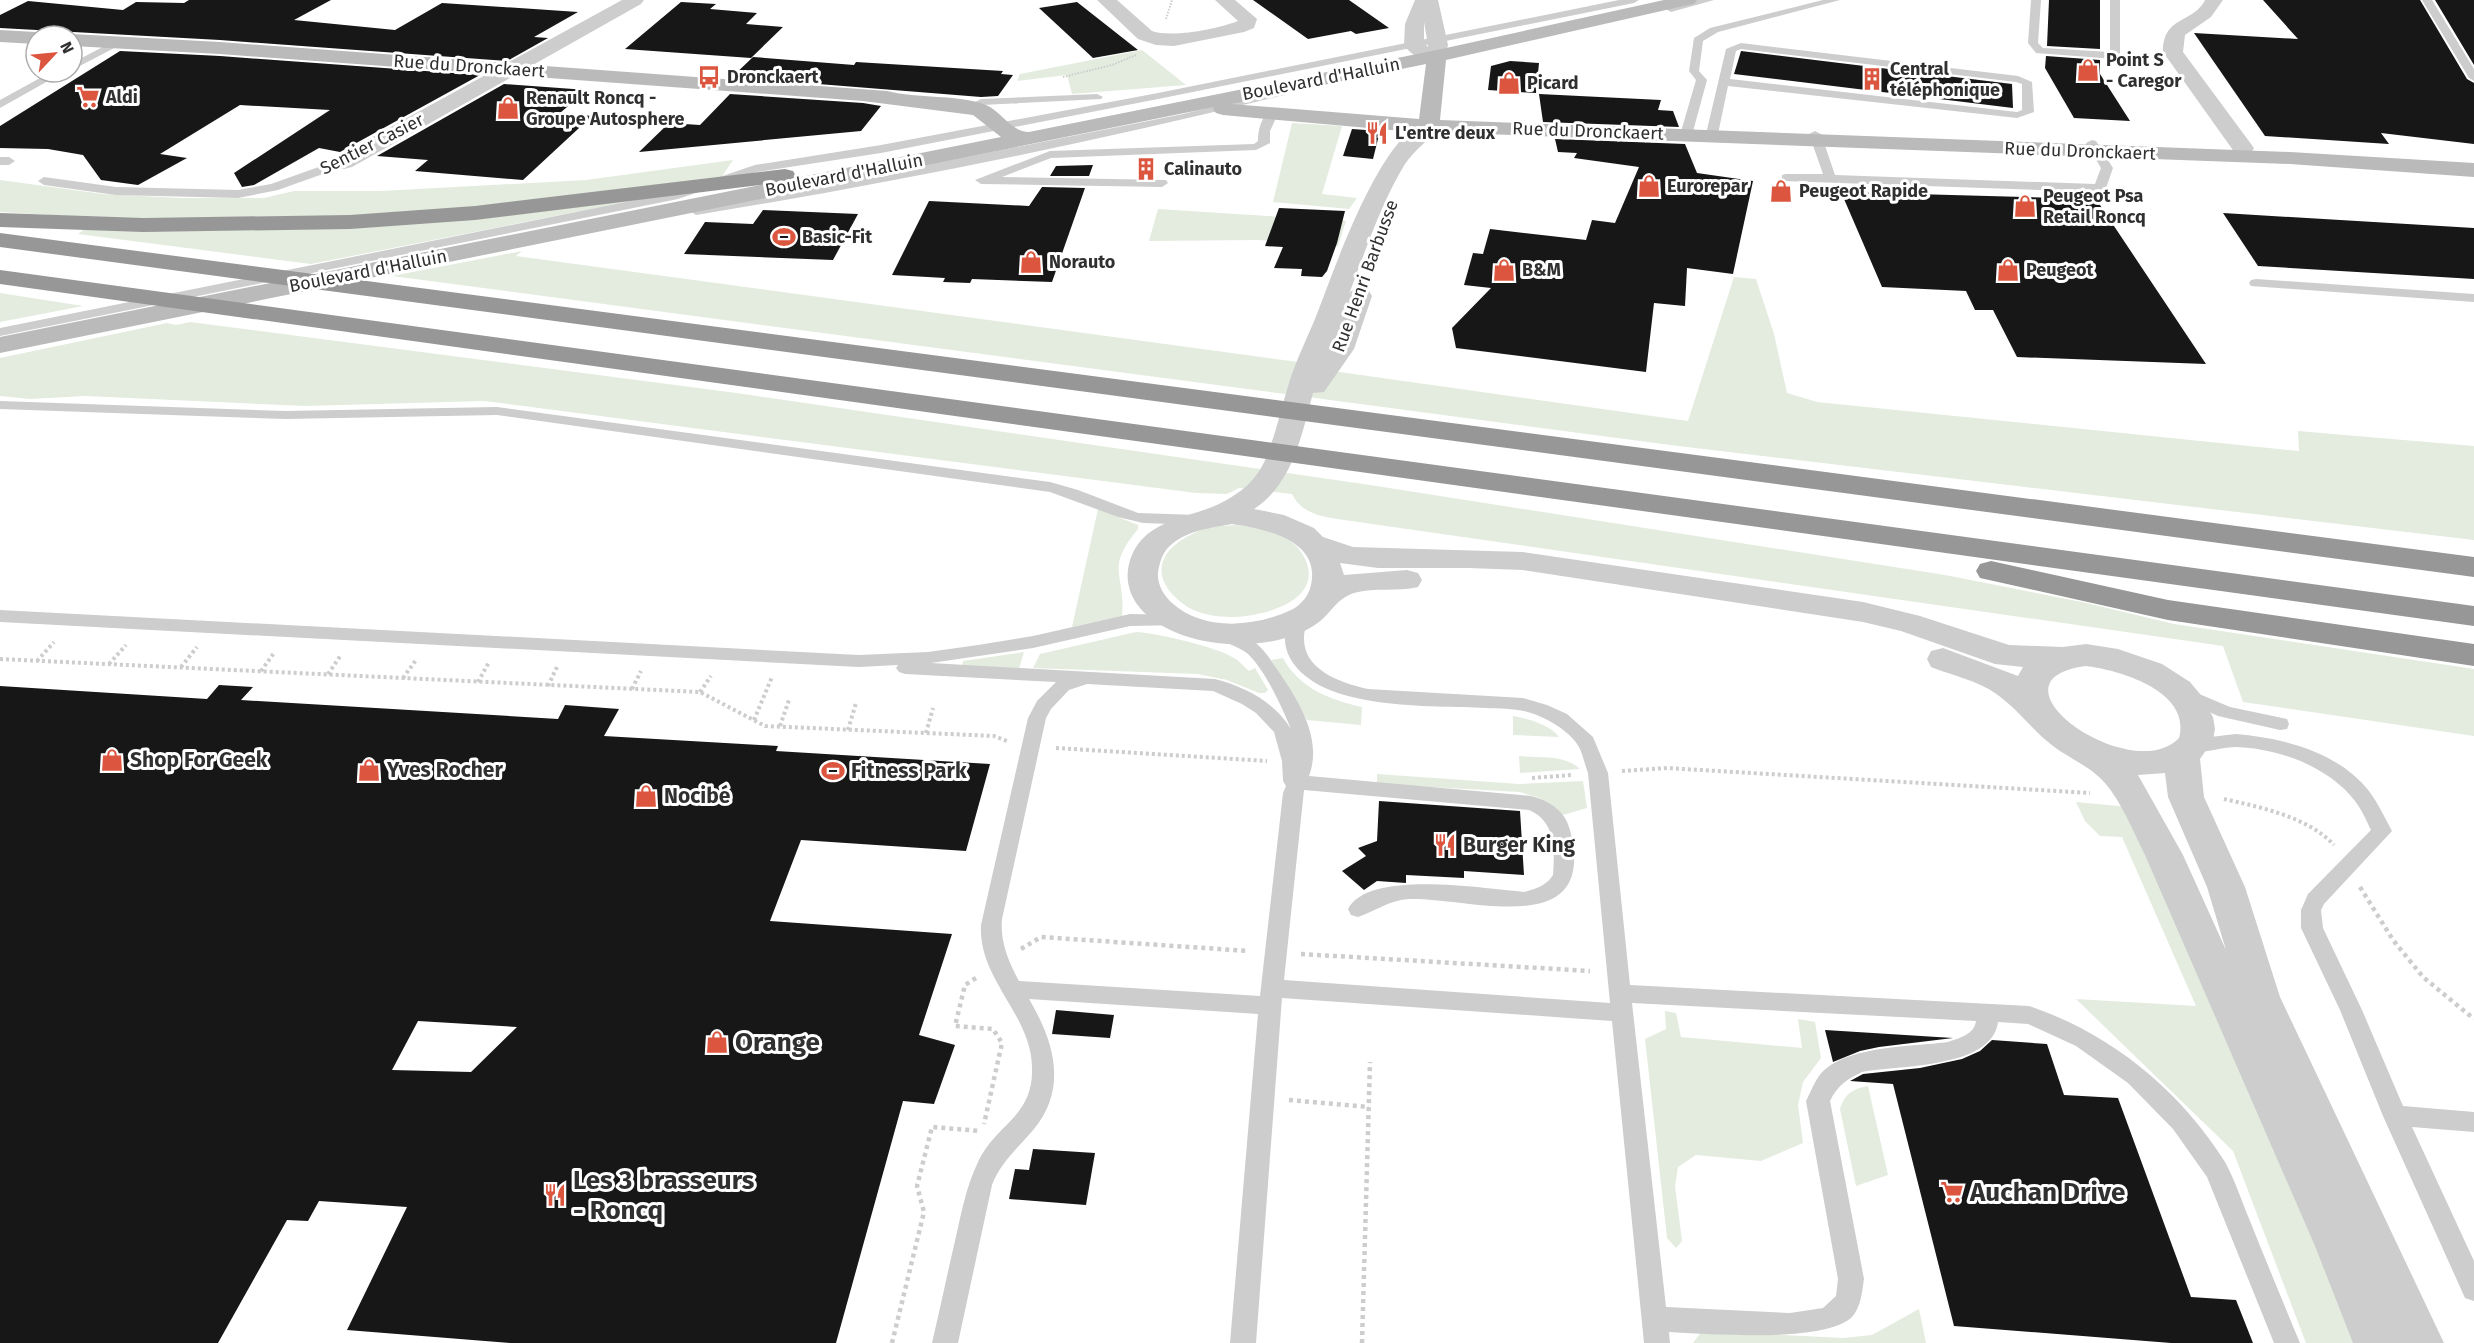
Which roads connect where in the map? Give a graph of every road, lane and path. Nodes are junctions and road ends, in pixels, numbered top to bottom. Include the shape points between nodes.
1 (635, 0) edge
2 (1106, 0) edge
3 (1224, 0) edge
4 (1424, 0) edge
5 (1429, 0) edge
6 (1634, 0) edge
7 (1662, 0) edge
8 (1688, 0) edge
9 (1709, 0) edge
10 (1834, 0) edge
11 (2036, 0) edge
12 (2115, 0) edge
13 (2214, 0) edge
14 (2427, 0) edge
15 (0, 36) edge
16 (24, 37) edge
17 (1158, 40) junction
18 (84, 41) edge
19 (118, 42) junction
20 (1430, 49) junction
21 (84, 60) edge
22 (512, 69) junction
23 (1060, 78) dead end
24 (2474, 78) edge
25 (1724, 82) junction
26 (38, 84) edge
27 (1236, 87) junction
28 (1177, 93) junction
29 (866, 96) junction
30 (981, 102) junction
31 (0, 105) edge
32 (1218, 109) junction
33 (1272, 114) junction
34 (1429, 126) junction
35 (1015, 129) junction
36 (1712, 134) junction
37 (1686, 135) junction
38 (1816, 138) junction
39 (2096, 147) junction
40 (2243, 148) junction
41 (344, 162) joint
42 (2474, 162) edge
43 (2474, 170) edge
44 (784, 176) junction
45 (1786, 178) dead end
46 (1830, 178) junction
47 (44, 181) dead end
48 (1162, 183) dead end
49 (711, 185) junction
50 (0, 220) edge
51 (0, 240) edge
52 (0, 278) edge
53 (2256, 284) dead end
54 (2474, 298) edge
55 (0, 332) edge
56 (0, 337) edge
57 (0, 345) edge
58 (0, 350) edge
59 (0, 405) edge
60 (1273, 474) junction
61 (1696, 510) junction
62 (1209, 518) junction
63 (1289, 526) junction
64 (1317, 545) junction
65 (2474, 567) edge
66 (1324, 595) junction
67 (0, 616) edge
68 (2474, 616) edge
69 (1299, 619) junction
70 (1176, 621) junction
71 (1225, 634) junction
72 (2474, 655) edge
73 (780, 657) junction
74 (2062, 658) junction
75 (0, 659) edge
76 (859, 662) junction
77 (1088, 677) junction
78 (2176, 690) junction
79 (789, 700) dead end
80 (856, 703) dead end
81 (933, 708) dead end
82 (2037, 710) junction
83 (754, 720) junction
84 (2280, 723) dead end
85 (780, 726) junction
86 (848, 730) junction
87 (926, 734) junction
88 (1029, 746) junction
89 (2188, 749) junction
90 (2091, 751) junction
91 (1598, 773) junction
92 (1295, 779) junction
93 (1521, 779) dead end
94 (2133, 795) junction
95 (1358, 909) dead end
96 (1010, 988) junction
97 (1271, 997) junction
98 (1621, 1003) junction
99 (1988, 1013) junction
100 (1370, 1062) dead end
101 (1263, 1097) junction
102 (1369, 1107) junction
103 (2395, 1116) junction
104 (2474, 1122) edge
105 (2474, 1289) edge
106 (1654, 1318) junction
107 (945, 1343) edge
108 (1243, 1343) edge
109 (1362, 1343) edge
110 (1657, 1343) edge
111 (2287, 1343) edge
112 (2377, 1343) edge
113 (2420, 1343) edge

1 - 22 street, Sentier Casier
2 - 17 street via 1145,35
3 - 17 street via 1248,19 1247,24
4 - 20 street, Rue Henri Barbusse via 1414,24
5 - 20 street, Rue Henri Barbusse
6 - 20 lane
7 - 20 main road, Boulevard d'Halluin
8 - 20 main road, Boulevard d'Halluin
9 - 20 lane
10 - 37 lane via 1714,30 1698,40 1694,71 1702,80
11 - 12 lane via 2033,43 2040,51 2115,56
13 - 40 street via 2208,10 2175,33 2171,42 2173,52
14 - 24 lane
15 - 16 main road
17 - 23 path via 1145,51 1112,65
18 - 19 main road, Rue du Dronckaert
19 - 21 lane
19 - 22 main road, Rue du Dronckaert
20 - 27 main road, Boulevard d'Halluin
20 - 28 lane
20 - 32 lane
20 - 34 main road, Rue Henri Barbusse
20 - 35 main road, Boulevard d'Halluin
22 - 29 main road, Rue du Dronckaert
22 - 41 street, Sentier Casier
25 - 25 lane via 1731,49 1741,46 2018,79 2027,82 2028,112 2017,115
25 - 36 lane
26 - 31 lane
27 - 28 lane
27 - 35 main road, Boulevard d'Halluin
28 - 30 lane
28 - 35 lane
29 - 30 main road, Rue du Dronckaert
29 - 35 main road, Rue du Dronckaert via 976,109
30 - 35 main road, Rue du Dronckaert via 1007,109
32 - 33 main road, Rue du Dronckaert
32 - 35 main road, Rue du Dronckaert via 1193,110 1071,133
32 - 58 lane
33 - 34 main road, Rue du Dronckaert
33 - 48 lane via 1264,131 1264,142 1256,147 1050,155 981,180
34 - 37 main road, Rue du Dronckaert via 1506,121
34 - 60 street, Rue Henri Barbusse via 1428,140 1400,183 1341,349 1292,423
35 - 44 main road, Boulevard d'Halluin
35 - 49 lane via 755,169
35 - 57 main road, Boulevard d'Halluin
36 - 37 main road, Rue du Dronckaert
36 - 38 main road, Rue du Dronckaert
37 - 38 main road, Rue du Dronckaert
38 - 39 main road, Rue du Dronckaert
38 - 46 lane
39 - 40 main road, Rue du Dronckaert
39 - 43 main road, Rue du Dronckaert
39 - 46 lane via 2107,168 2100,188
40 - 42 main road, Rue du Dronckaert
41 - 47 lane, Sentier Casier via 274,187 238,194 105,190
44 - 49 highway
44 - 56 main road, Boulevard d'Halluin via 614,214
45 - 46 lane
49 - 50 highway via 475,213 350,222 162,226
49 - 55 lane via 640,204
51 - 65 highway
52 - 61 highway
53 - 54 lane
59 - 62 lane via 286,415 497,411 1050,488 1080,494 1138,518
60 - 62 street, Rue Henri Barbusse via 1254,496
60 - 63 street, Rue Henri Barbusse via 1274,497
61 - 68 highway
61 - 72 highway via 2141,605
62 - 63 street via 1255,517
62 - 70 street via 1180,526 1162,537 1142,564 1140,580 1146,596 1158,610
63 - 64 street
64 - 66 street via 1329,569 1330,580
64 - 74 street via 1358,558 1514,560 1844,609 1909,624 2007,656
66 - 69 street
66 - 82 street via 1358,582 1488,578 1839,629 1901,644 1980,672 2015,690
67 - 73 lane
69 - 71 street via 1269,631
69 - 91 lane via 1293,634 1295,648 1304,663 1324,681 1368,695 1531,706 1560,719 1579,734 1591,751
70 - 71 street
70 - 76 lane via 1130,620 978,651
71 - 92 lane via 1258,654 1297,723 1305,753 1304,764
73 - 76 lane
73 - 83 path
74 - 78 street via 2086,655 2121,661 2147,671
74 - 82 street via 2044,665 2033,677 2030,693
75 - 83 path via 700,692
76 - 77 lane via 931,670
77 - 88 lane via 1064,686 1049,700 1037,718
77 - 92 lane via 1198,684 1230,690 1271,715 1287,737
78 - 84 lane via 2218,710
78 - 89 street via 2197,719 2198,736
79 - 85 path
80 - 86 path
81 - 87 path
82 - 90 street via 2058,733
83 - 85 path via 765,726
85 - 86 path
86 - 87 path
87 - 88 path via 994,736
88 - 92 path
88 - 96 lane via 991,921 992,940
89 - 90 street via 2164,761 2138,762
89 - 103 lane via 2221,740 2242,740 2275,745 2303,755 2357,791 2382,831 2315,900 2310,918
89 - 113 street via 2182,768 2186,797 2226,887 2260,997
90 - 94 street via 2116,772
91 - 93 path
91 - 94 path via 1667,768
91 - 98 lane
92 - 95 lane via 1531,802 1549,811 1561,827 1564,872 1560,882 1540,897 1524,900 1400,891
92 - 97 lane
94 - 112 street via 2182,895
96 - 97 lane
96 - 107 lane via 1040,1040 1044,1055 1043,1087 1032,1114 987,1167
97 - 98 lane
97 - 101 lane
98 - 99 lane
98 - 106 lane
99 - 106 lane via 1986,1030 1977,1040 1960,1048 1939,1055 1861,1062 1839,1071 1822,1086 1818,1101 1851,1279 1843,1309 1829,1319 1790,1325
99 - 111 lane via 2029,1015 2071,1031 2139,1081 2188,1130 2217,1171
100 - 102 path
101 - 102 path
101 - 108 lane
102 - 109 path
103 - 104 lane
103 - 105 lane
106 - 110 lane

